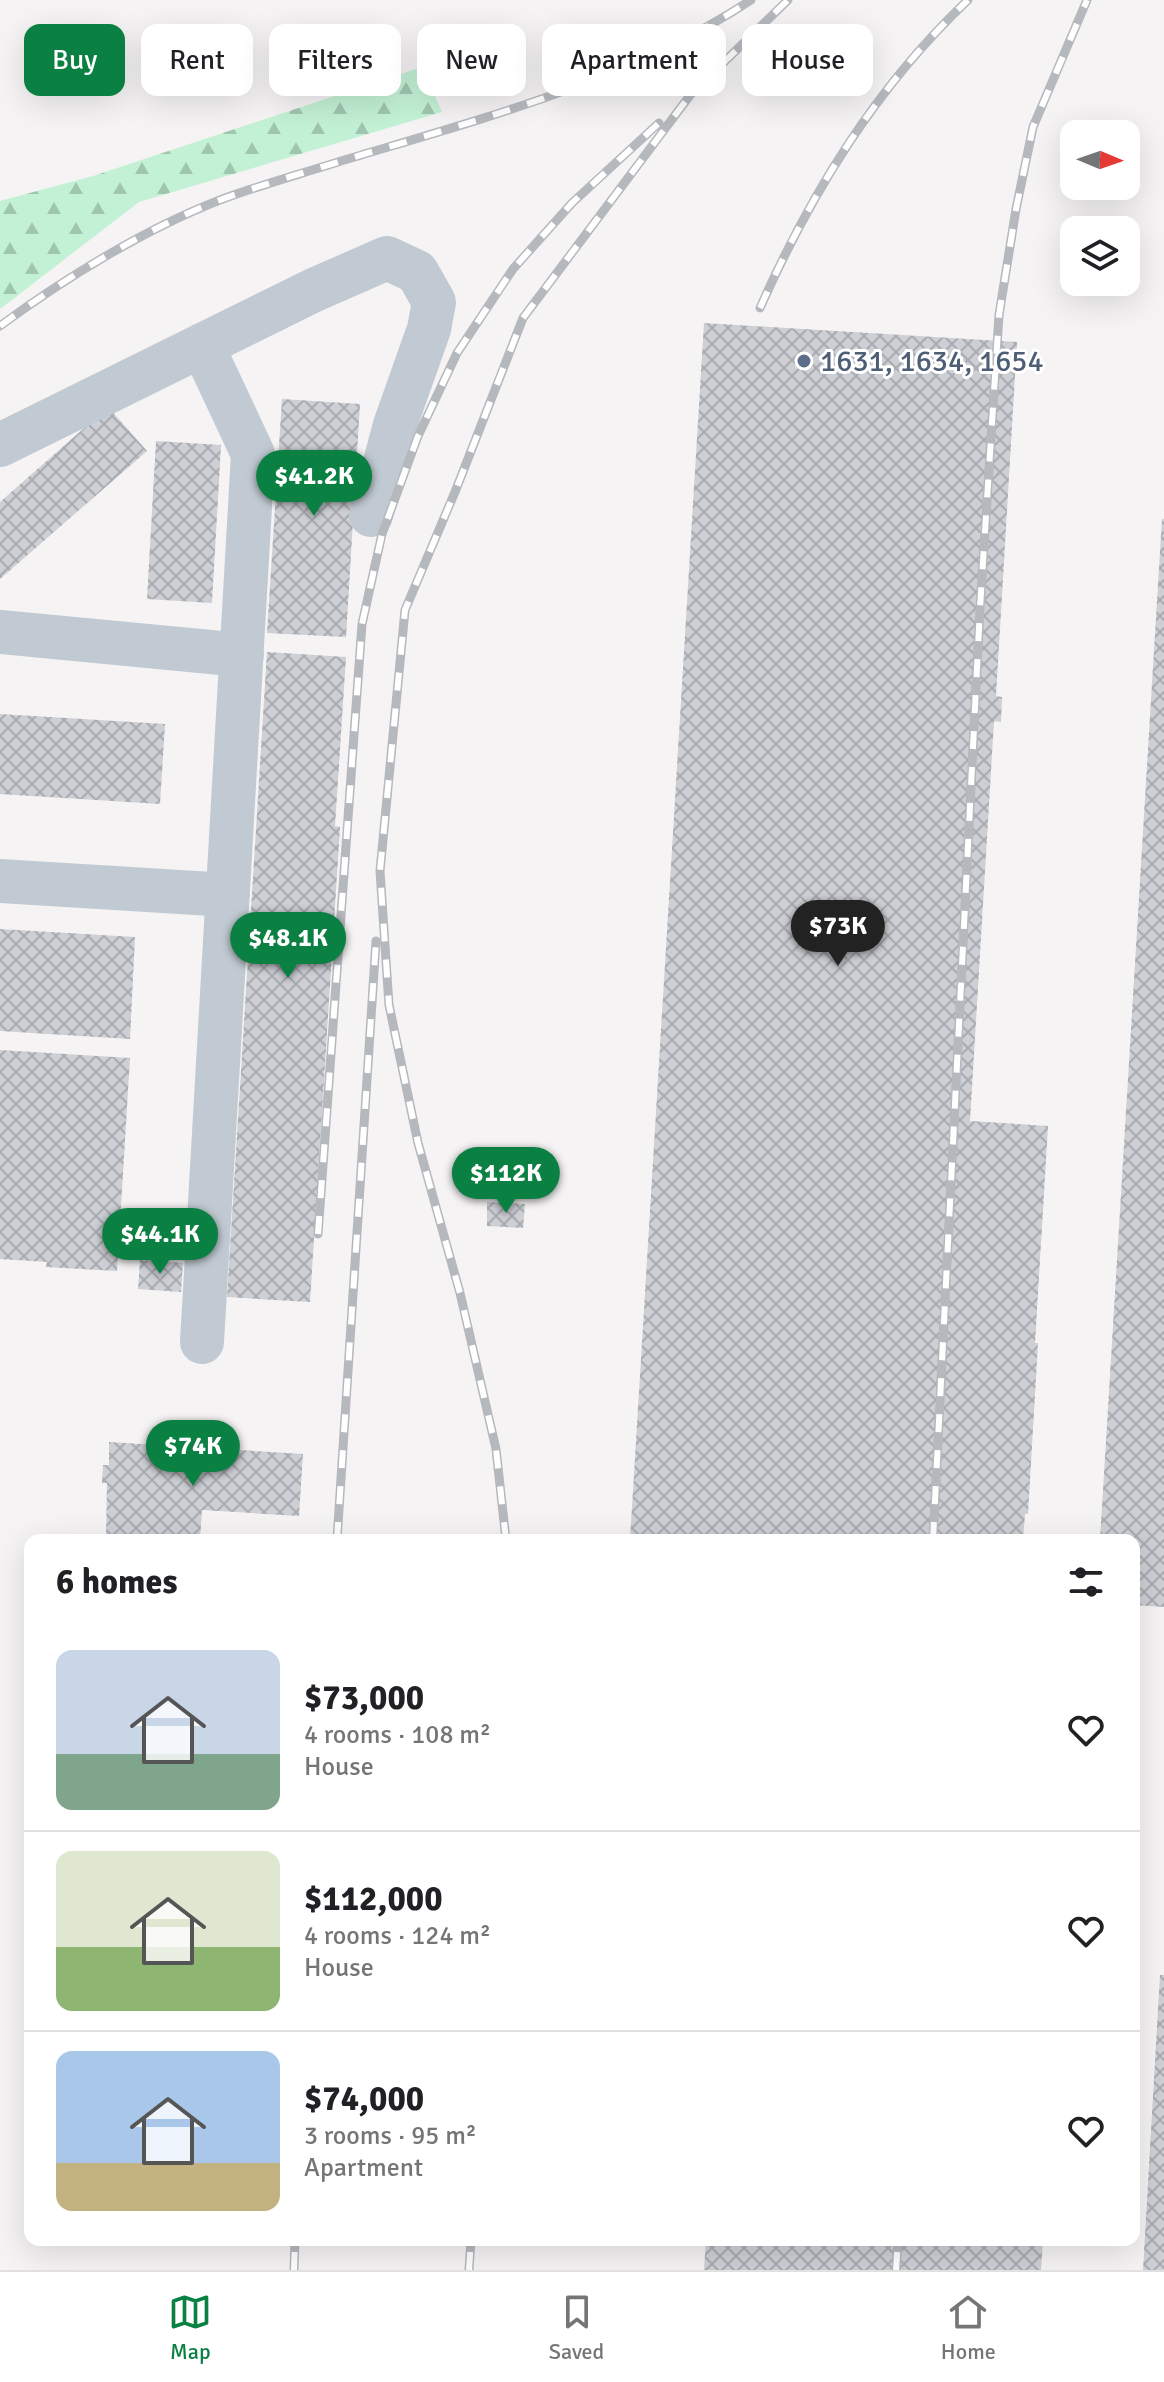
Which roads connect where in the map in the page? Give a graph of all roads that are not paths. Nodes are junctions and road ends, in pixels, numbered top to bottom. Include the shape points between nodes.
1 (202, 345) junction
2 (0, 445) edge
3 (371, 515) dead end
4 (0, 632) edge
5 (242, 655) junction
6 (0, 881) edge
7 (228, 895) junction
8 (202, 1342) dead end

1 - 2 lane
1 - 3 lane via 387,258 417,272 434,302 429,329
1 - 5 lane via 253,454
4 - 5 lane
5 - 7 lane
6 - 7 lane
7 - 8 lane

